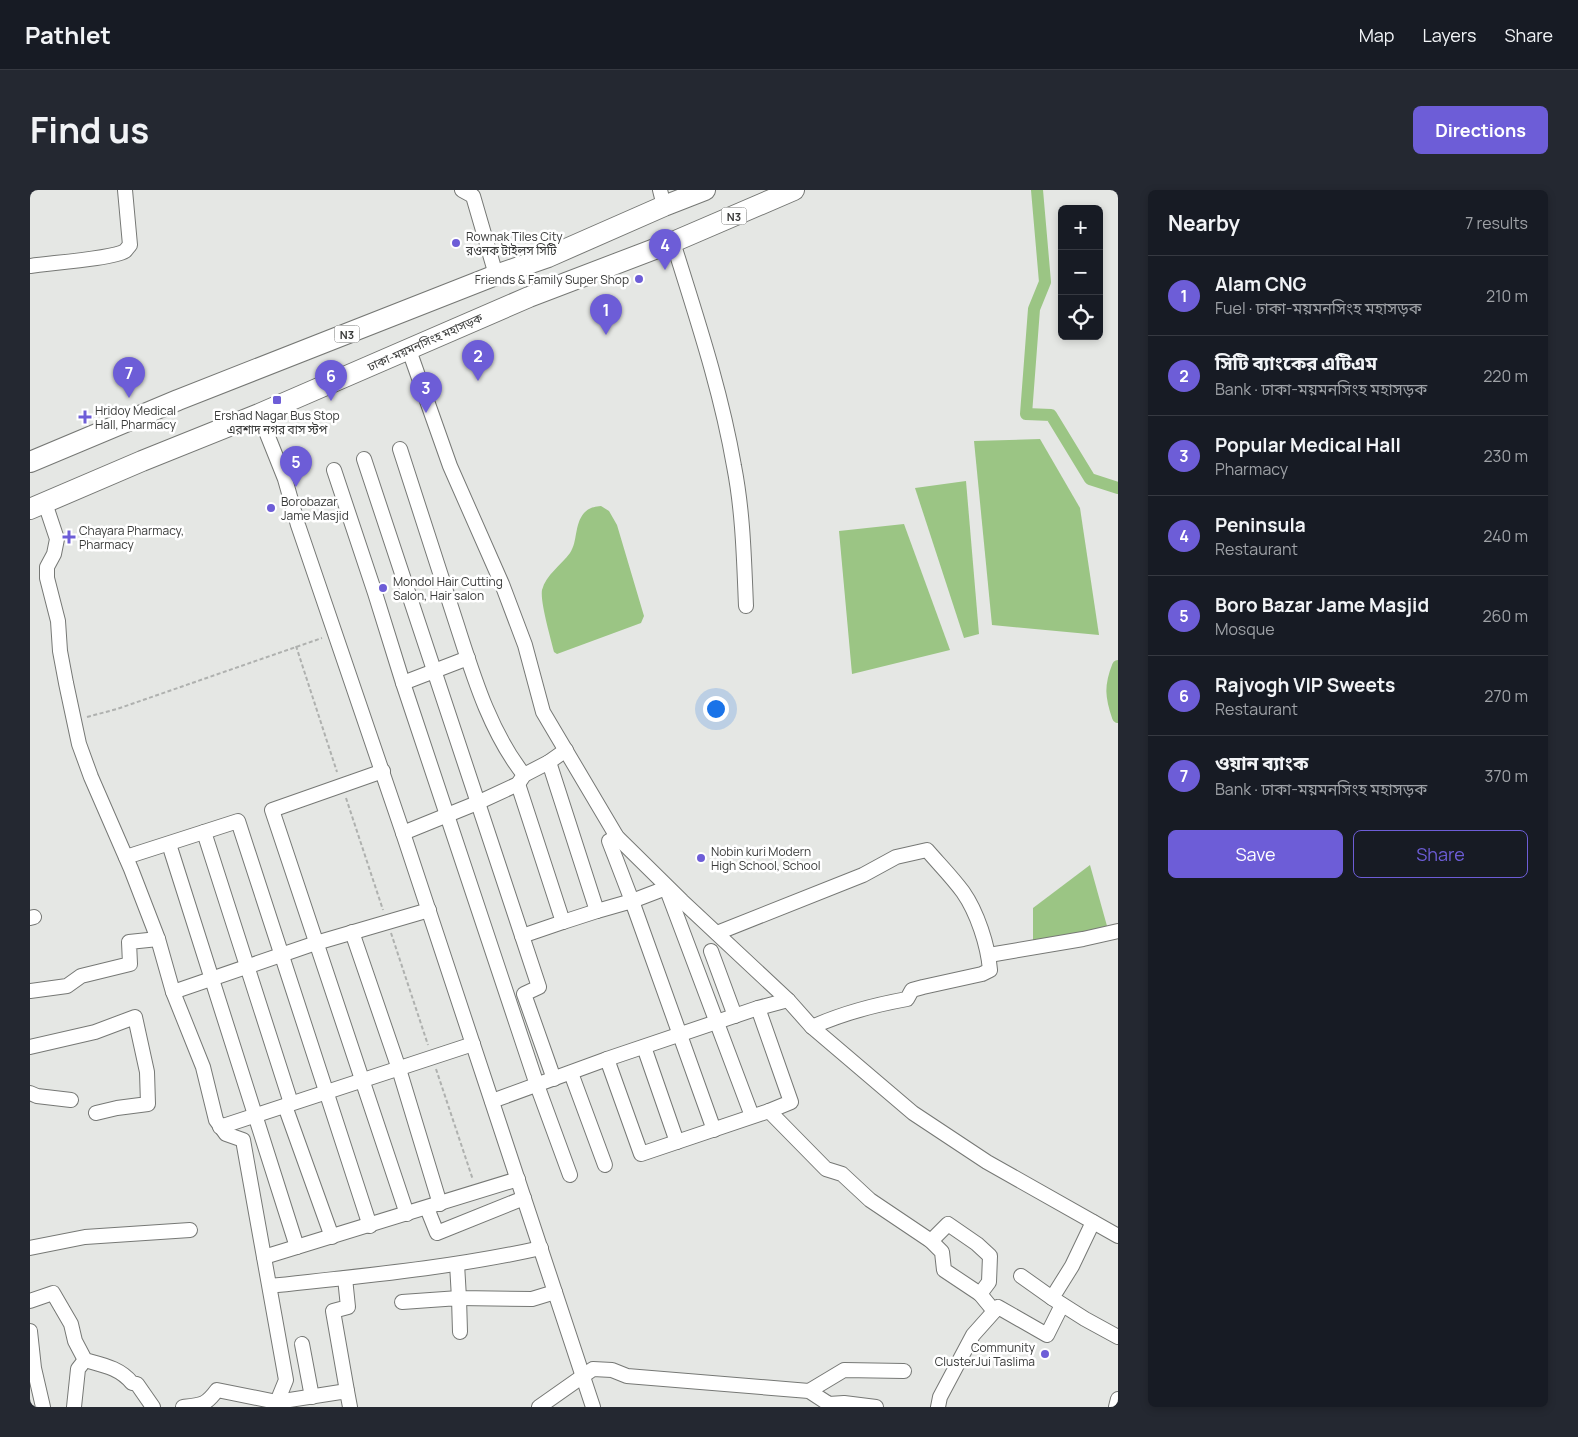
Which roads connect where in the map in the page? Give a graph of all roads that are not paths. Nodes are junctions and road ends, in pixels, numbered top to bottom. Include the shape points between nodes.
1 (125, 190) edge
2 (462, 190) edge
3 (705, 190) edge
4 (794, 190) edge
5 (662, 198) edge
6 (673, 242) junction
7 (30, 266) edge
8 (496, 275) junction
9 (409, 350) junction
10 (259, 414) junction
11 (400, 449) dead end
12 (364, 459) dead end
13 (30, 462) edge
14 (334, 470) dead end
15 (38, 506) edge
16 (746, 606) dead end
17 (468, 658) junction
18 (434, 671) junction
19 (403, 683) junction
20 (566, 750) junction
21 (549, 762) junction
22 (383, 771) junction
23 (521, 780) junction
24 (477, 803) junction
25 (448, 815) junction
26 (204, 832) junction
27 (403, 833) junction
28 (617, 837) junction
29 (169, 844) junction
30 (126, 857) junction
31 (668, 889) junction
32 (632, 901) junction
33 (429, 910) junction
34 (597, 911) junction
35 (563, 922) junction
36 (1118, 931) edge
37 (352, 932) junction
38 (716, 933) junction
39 (522, 936) junction
40 (158, 939) junction
41 (316, 943) junction
42 (711, 951) dead end
43 (282, 955) junction
44 (989, 955) junction
45 (246, 967) junction
46 (212, 979) junction
47 (30, 991) edge
48 (173, 992) junction
49 (788, 1000) junction
50 (758, 1008) junction
51 (735, 1016) junction
52 (717, 1022) junction
53 (812, 1027) junction
54 (680, 1036) junction
55 (473, 1044) junction
56 (30, 1047) edge
57 (644, 1047) junction
58 (607, 1059) junction
59 (399, 1069) junction
60 (570, 1074) junction
61 (554, 1079) junction
62 (362, 1081) junction
63 (537, 1085) junction
64 (326, 1092) junction
65 (30, 1093) edge
66 (71, 1100) dead end
67 (492, 1101) junction
68 (288, 1104) junction
69 (769, 1111) junction
70 (96, 1113) dead end
71 (255, 1115) junction
72 (752, 1116) junction
73 (220, 1126) junction
74 (714, 1130) junction
75 (677, 1142) junction
76 (605, 1165) dead end
77 (570, 1175) dead end
78 (518, 1179) junction
79 (524, 1198) junction
80 (433, 1206) junction
81 (407, 1214) junction
82 (1093, 1222) junction
83 (370, 1226) junction
84 (190, 1230) dead end
85 (1118, 1236) edge
86 (332, 1237) junction
87 (932, 1241) junction
88 (297, 1247) junction
89 (30, 1248) edge
90 (540, 1248) junction
91 (264, 1257) junction
92 (457, 1264) junction
93 (1021, 1276) dead end
94 (345, 1278) junction
95 (270, 1286) junction
96 (555, 1292) junction
97 (980, 1294) junction
98 (458, 1298) junction
99 (30, 1301) edge
100 (1057, 1301) junction
101 (402, 1302) dead end
102 (994, 1311) junction
103 (30, 1331) edge
104 (460, 1332) dead end
105 (1118, 1337) edge
106 (302, 1344) dead end
107 (85, 1360) junction
108 (904, 1371) dead end
109 (582, 1376) junction
110 (346, 1391) junction
111 (809, 1391) junction
112 (1118, 1399) edge
113 (311, 1400) edge
114 (278, 1405) edge
115 (830, 1406) edge
116 (43, 1407) edge
117 (74, 1407) edge
118 (153, 1407) edge
119 (183, 1407) edge
120 (350, 1407) edge
121 (539, 1407) edge
122 (593, 1407) edge
123 (876, 1407) edge
124 (938, 1407) edge
125 (1116, 1407) edge

1 - 7 street via 130,245 126,250 89,259
2 - 8 street via 473,196
3 - 5 highway, N3
4 - 6 highway, ঢাকা-ময়মনসিংহ মহাসড়ক / N3
5 - 8 highway, N3 via 548,257
6 - 9 highway, ঢাকা-ময়মনসিংহ মহাসড়ক / N3 via 529,296
6 - 16 street via 725,418 742,528
8 - 13 highway, N3
9 - 10 highway, ঢাকা-ময়মনসিংহ মহাসড়ক / N3
9 - 20 street via 450,466 525,645 543,712
10 - 15 highway, ঢাকা-ময়মনসিংহ মহাসড়ক / N3
10 - 22 street via 285,479
11 - 17 street
12 - 18 street
14 - 19 street
15 - 30 street via 57,539 47,578 80,744
17 - 18 street
17 - 23 street via 491,722
18 - 19 street
18 - 24 street
19 - 25 street
20 - 21 street
20 - 28 street
21 - 23 street
21 - 34 street
22 - 27 street
22 - 41 street via 272,810
23 - 24 street
23 - 35 street
24 - 25 street
24 - 39 street
25 - 27 street
25 - 63 street
26 - 29 street
26 - 43 street via 238,821
26 - 45 street
27 - 33 street
28 - 31 street
28 - 32 street via 609,841
29 - 30 street
29 - 46 street
30 - 40 street
31 - 32 street
31 - 38 street
31 - 52 street
32 - 34 street
32 - 54 street
33 - 37 street
33 - 55 street
34 - 35 street
35 - 39 street
36 - 44 street
37 - 41 street
37 - 59 street
38 - 44 street via 863,875 896,857 927,850 963,893
38 - 49 street
39 - 61 street via 539,987 524,994
40 - 47 street via 129,942 130,964 81,976 67,986
40 - 48 street
41 - 43 street
41 - 62 street
42 - 51 street
43 - 45 street
43 - 64 street
44 - 53 street via 988,972 912,990 907,999 839,1015
45 - 46 street
45 - 68 street
46 - 48 street
46 - 71 street
48 - 73 street via 198,1053
49 - 50 street
49 - 53 street
50 - 51 street
50 - 69 street via 790,1102
51 - 52 street
52 - 54 street
52 - 72 street
53 - 82 street via 913,1113 987,1162
54 - 57 street
54 - 74 street
55 - 59 street
55 - 67 street
56 - 70 street via 95,1032 135,1017 147,1072 148,1104
57 - 58 street
57 - 75 street
58 - 60 street
58 - 75 street via 641,1154
59 - 62 street
59 - 80 street
60 - 61 street
60 - 76 street
61 - 63 street
62 - 64 street
62 - 81 street
63 - 67 street
63 - 77 street
64 - 68 street
64 - 83 street
65 - 66 street
67 - 78 street
68 - 71 street
68 - 86 street
69 - 72 street
69 - 87 street via 826,1169 842,1174 870,1200
71 - 73 street
71 - 88 street
72 - 74 street
73 - 91 street via 226,1134 243,1140
74 - 75 street
78 - 79 street
78 - 80 street
79 - 80 street via 437,1233
79 - 90 street
80 - 81 street
81 - 83 street
82 - 85 street
82 - 100 street
83 - 86 street
84 - 89 street via 85,1237
86 - 88 street
87 - 97 street via 942,1252 944,1270
87 - 97 street via 948,1224 990,1256 989,1282
88 - 91 street
90 - 92 street
90 - 96 street
91 - 95 street
92 - 94 street
92 - 98 street
93 - 100 street
94 - 95 street
94 - 110 street via 348,1307 333,1311
95 - 114 street via 286,1380
96 - 98 street via 532,1299
96 - 109 street
97 - 102 street
98 - 101 street
98 - 104 street
99 - 107 street via 53,1293 71,1324
100 - 102 street via 1048,1335 998,1307
100 - 105 street
102 - 124 street via 973,1335 940,1397
103 - 116 street
106 - 113 street
107 - 117 street via 78,1369
107 - 118 street via 115,1369 127,1377 137,1384
108 - 111 street via 844,1370
109 - 111 street via 593,1369 612,1370 627,1376
109 - 121 street
109 - 122 street
110 - 113 street
110 - 120 street
111 - 115 street
112 - 125 street
113 - 114 street
114 - 119 street via 217,1390 209,1401
115 - 123 street via 844,1403

